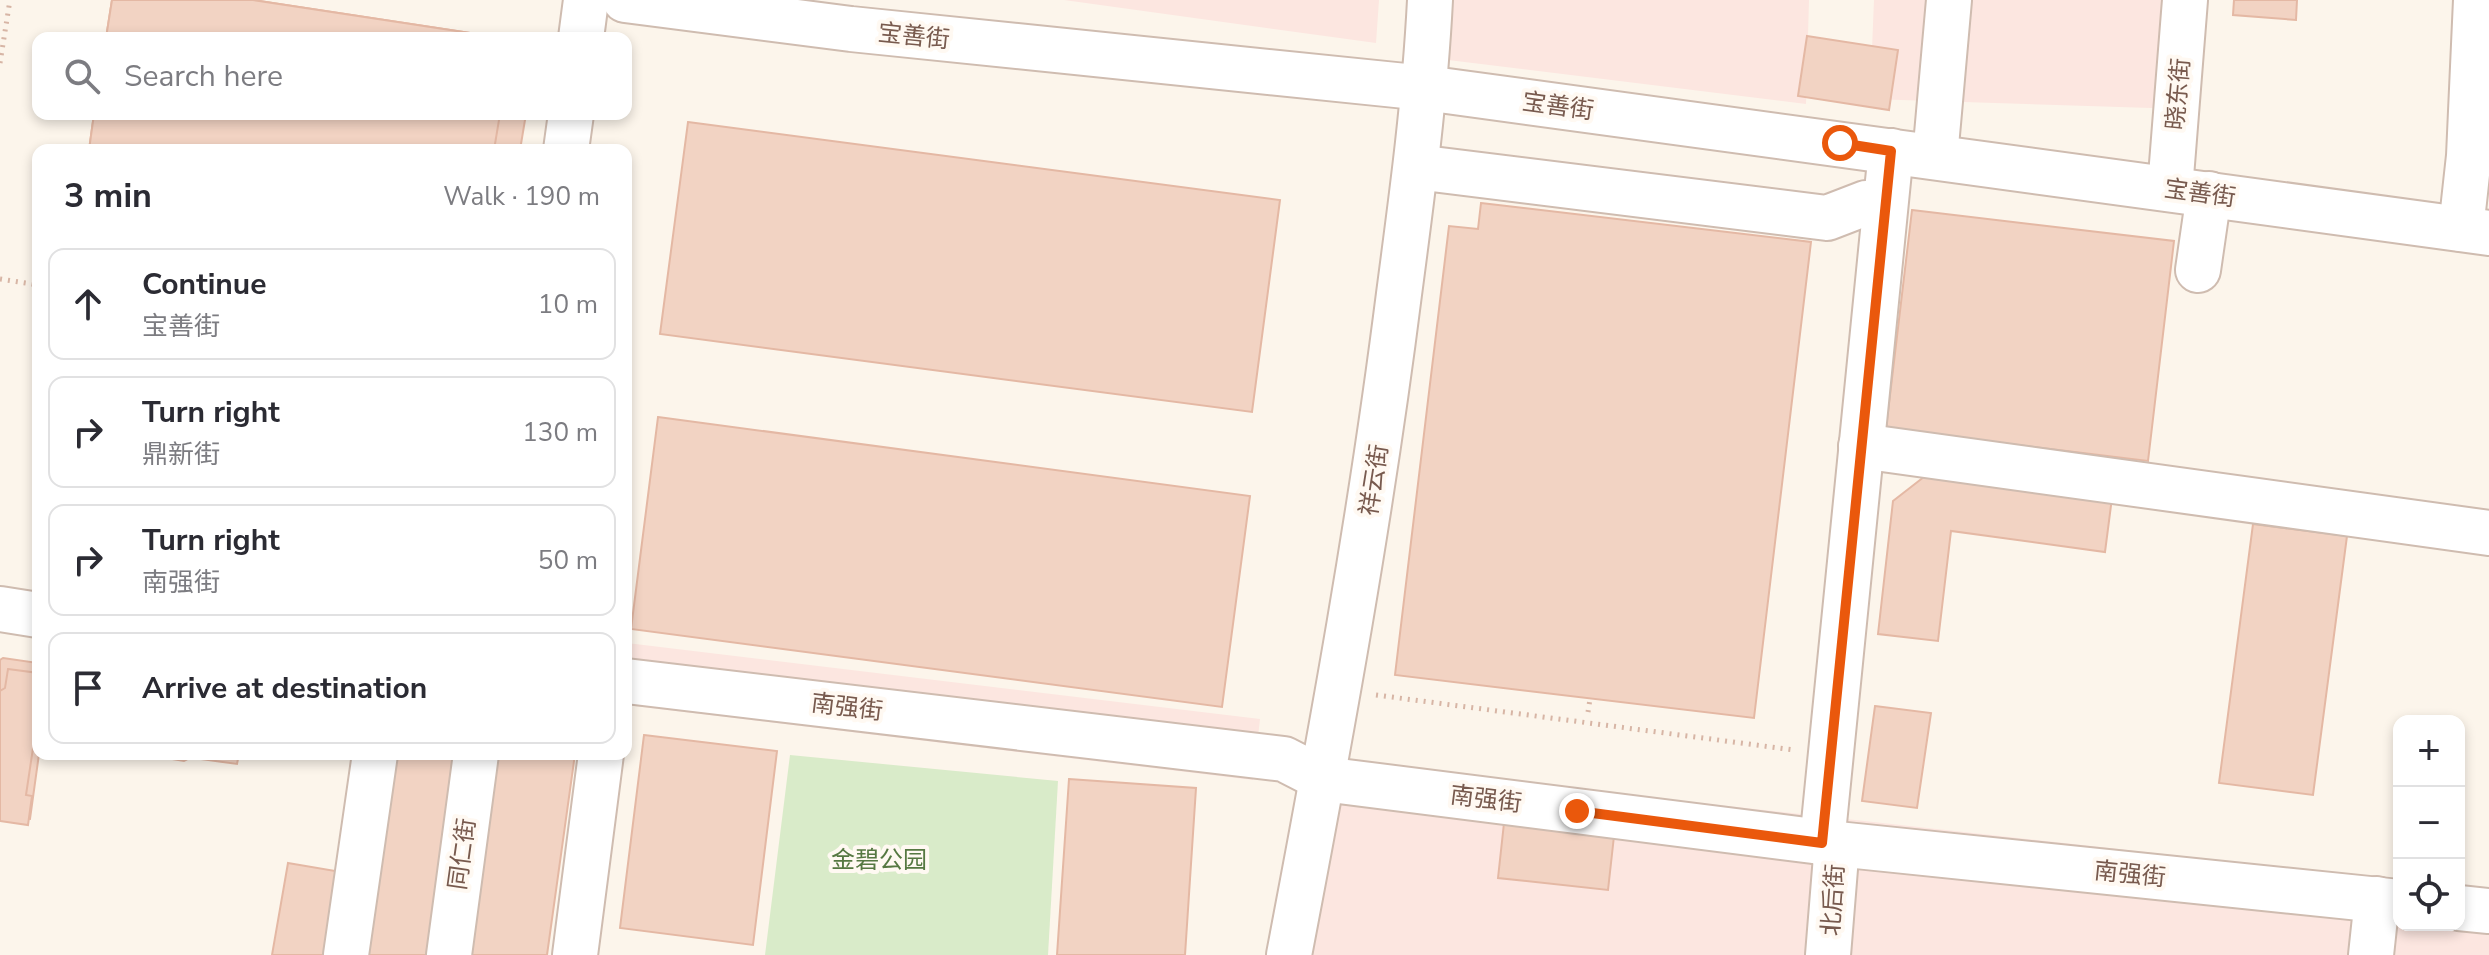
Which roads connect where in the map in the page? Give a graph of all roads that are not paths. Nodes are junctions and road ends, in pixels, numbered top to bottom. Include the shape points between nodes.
1 (586, 0) edge
2 (625, 0) edge
3 (1430, 0) edge
4 (1949, 0) edge
5 (2185, 0) edge
6 (2476, 0) edge
7 (853, 14) edge
8 (582, 32) edge
9 (1425, 88) junction
10 (570, 120) edge
11 (567, 144) edge
12 (1891, 151) junction
13 (1935, 157) junction
14 (1416, 167) junction
15 (2189, 191) junction
16 (1885, 205) junction
17 (2475, 231) edge
18 (2198, 270) dead end
19 (1861, 446) junction
20 (2489, 533) edge
21 (0, 609) edge
22 (32, 614) edge
23 (632, 682) edge
24 (374, 760) edge
25 (475, 760) edge
26 (600, 760) edge
27 (1323, 779) junction
28 (1830, 843) junction
29 (2388, 900) edge
30 (2465, 909) edge
31 (2489, 911) edge
32 (346, 955) edge
33 (449, 955) edge
34 (575, 955) edge
35 (1289, 955) edge
36 (1828, 955) edge
37 (2371, 955) edge

1 - 8 street
2 - 7 street, 宝善街
3 - 9 street, 祥云街
4 - 13 street
5 - 15 street, 晓东街
6 - 17 street via 2469,156
7 - 9 street, 宝善街
9 - 12 street, 宝善街
9 - 14 street, 祥云街
10 - 11 street
12 - 13 street, 宝善街
12 - 16 street, 北后街
13 - 15 street, 宝善街
14 - 16 street via 1827,218 1866,203
14 - 27 street, 祥云街 via 1380,444
15 - 17 street, 宝善街
15 - 18 street, 晓东街
16 - 19 street, 北后街
19 - 20 street
19 - 28 street, 北后街 via 1831,755
21 - 22 street
23 - 27 street, 南强街 via 1284,759
24 - 32 street
25 - 33 street, 同仁街
26 - 34 street
27 - 28 street, 南强街
27 - 35 street, 祥云街
28 - 29 street, 南强街
28 - 36 street, 北后街
29 - 37 street
30 - 31 street

